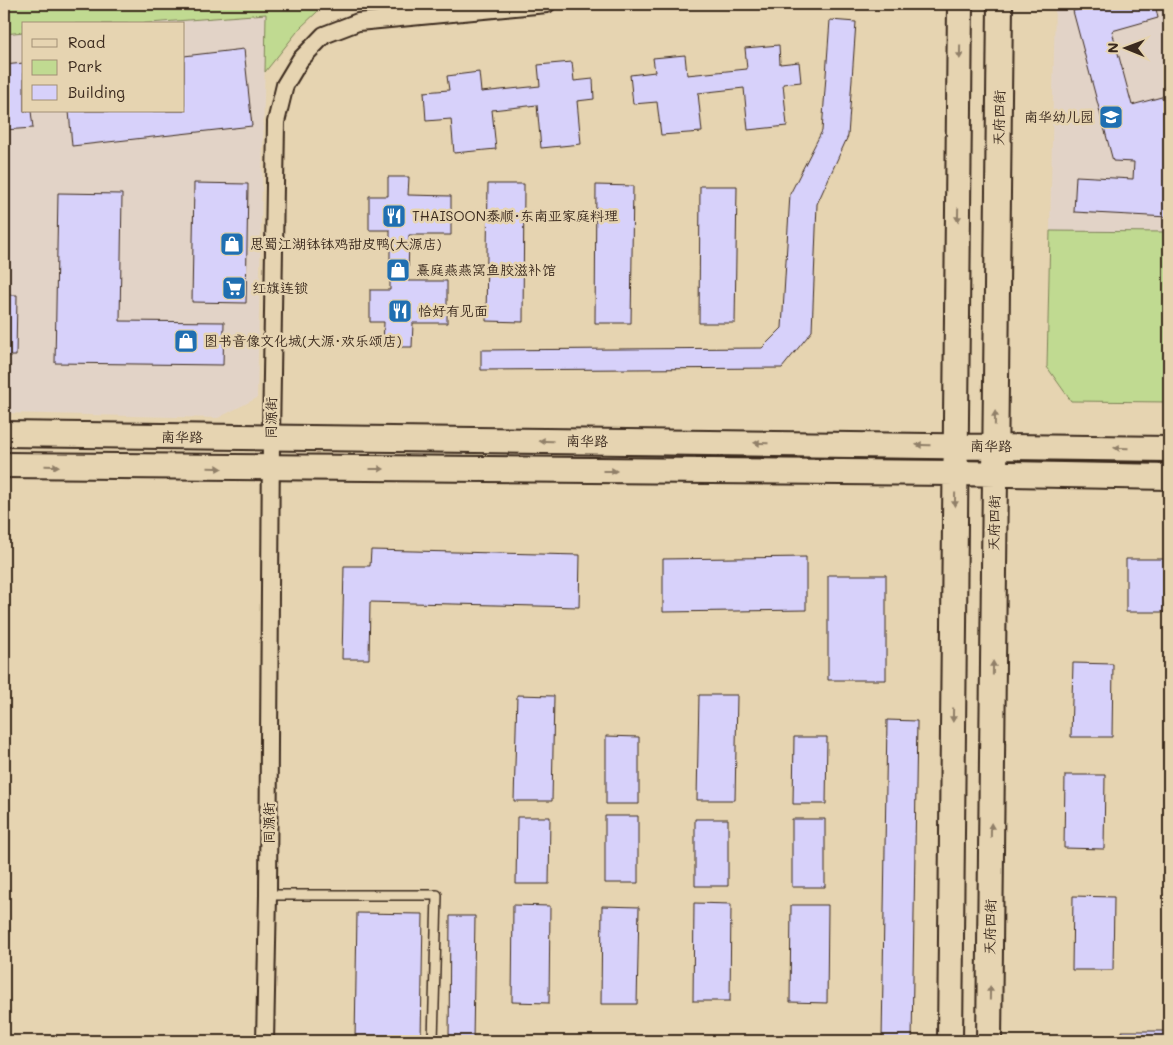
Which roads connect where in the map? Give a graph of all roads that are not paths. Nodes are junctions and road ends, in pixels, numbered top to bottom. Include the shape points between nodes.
1 (547, 4) edge
2 (960, 4) edge
3 (1000, 4) edge
4 (4, 434) edge
5 (271, 438) junction
6 (956, 445) junction
7 (995, 446) junction
8 (1169, 449) edge
9 (4, 465) edge
10 (271, 468) junction
11 (955, 473) junction
12 (995, 474) junction
13 (1169, 477) edge
14 (268, 895) junction
15 (265, 1041) edge
16 (433, 1041) edge
17 (950, 1041) edge
18 (989, 1041) edge

1 - 5 street, 同源街 via 358,22 324,35 300,60 284,85 276,122
2 -> 6 main road
7 -> 3 main road, 天府四街
4 - 5 main road, 南华路
6 -> 5 main road, 南华路
5 - 10 street, 同源街
6 - 7 main road, 南华路
6 - 11 main road
8 -> 7 main road, 南华路
7 - 12 main road, 天府四街
9 -> 10 main road, 南华路
10 -> 11 main road, 南华路
10 - 14 street, 同源街
11 - 12 main road, 南华路
11 -> 17 main road
12 - 13 main road, 南华路
18 -> 12 main road, 天府四街
14 - 15 street, 同源街
14 - 16 lane via 437,895

